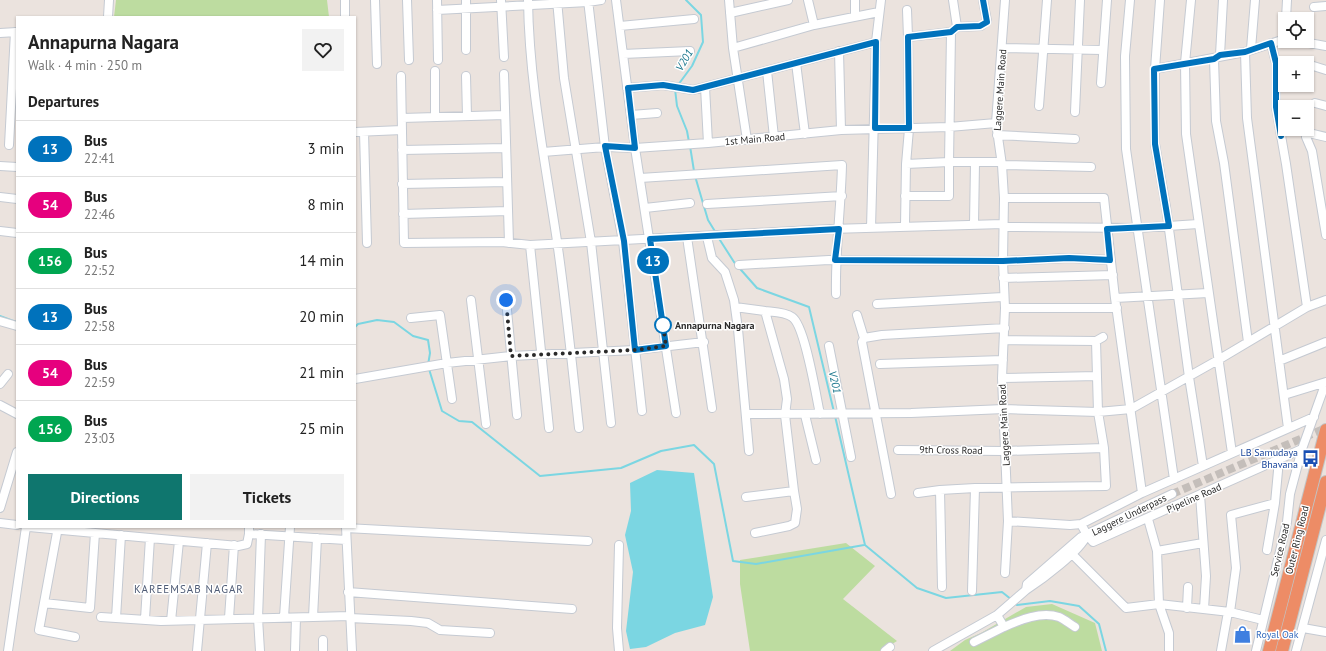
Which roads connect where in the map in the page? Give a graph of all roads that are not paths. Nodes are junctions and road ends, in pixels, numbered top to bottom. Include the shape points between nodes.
1 (109, 0) edge
2 (344, 0) edge
3 (375, 0) edge
4 (407, 0) edge
5 (437, 0) edge
6 (466, 0) edge
7 (601, 0) edge
8 (616, 0) edge
9 (729, 0) edge
10 (788, 0) edge
11 (808, 0) edge
12 (855, 0) edge
13 (881, 0) edge
14 (953, 0) edge
15 (983, 0) edge
16 (1005, 0) edge
17 (1047, 0) edge
18 (1080, 0) edge
19 (1107, 0) edge
20 (1130, 0) edge
21 (1160, 0) edge
22 (1192, 0) edge
23 (1223, 0) edge
24 (1255, 0) edge
25 (1287, 0) edge
26 (588, 1) edge
27 (557, 2) edge
28 (501, 3) edge
29 (528, 3) edge
30 (1326, 6) edge
31 (1314, 7) dead end
32 (466, 9) junction
33 (437, 10) junction
34 (907, 10) dead end
35 (879, 12) junction
36 (1286, 12) edge
37 (730, 13) junction
38 (108, 16) edge
39 (345, 16) edge
40 (855, 16) junction
41 (694, 19) dead end
42 (814, 25) junction
43 (620, 26) junction
44 (954, 29) junction
45 (16, 32) edge
46 (0, 33) edge
47 (908, 37) junction
48 (1278, 41) edge
49 (876, 42) junction
50 (1271, 43) junction
51 (1314, 44) edge
52 (1326, 46) edge
53 (733, 48) junction
54 (1003, 48) junction
55 (1043, 49) junction
56 (1078, 49) junction
57 (466, 50) dead end
58 (1102, 50) junction
59 (1248, 50) junction
60 (690, 51) dead end
61 (839, 51) junction
62 (623, 54) junction
63 (504, 57) dead end
64 (1217, 57) junction
65 (409, 60) dead end
66 (438, 60) dead end
67 (796, 63) junction
68 (1185, 63) junction
69 (1276, 63) joint
70 (378, 64) dead end
71 (1314, 66) edge
72 (1154, 69) junction
73 (1326, 70) edge
74 (435, 71) dead end
75 (767, 71) junction
76 (504, 74) dead end
77 (401, 76) dead end
78 (466, 76) dead end
79 (738, 79) junction
80 (1101, 83) dead end
81 (705, 87) junction
82 (628, 88) junction
83 (1315, 103) dead end
84 (1039, 106) dead end
85 (1326, 106) edge
86 (1075, 112) dead end
87 (657, 113) dead end
88 (505, 115) junction
89 (631, 115) junction
90 (467, 116) junction
91 (435, 117) junction
92 (402, 118) junction
93 (996, 123) junction
94 (949, 127) junction
95 (875, 128) junction
96 (909, 128) junction
97 (402, 130) junction
98 (841, 130) junction
99 (356, 132) edge
100 (364, 132) junction
101 (805, 134) junction
102 (997, 135) junction
103 (774, 137) junction
104 (1326, 137) edge
105 (1075, 139) dead end
106 (747, 140) junction
107 (708, 143) junction
108 (9, 145) dead end
109 (605, 146) junction
110 (506, 148) junction
111 (575, 148) junction
112 (635, 148) junction
113 (402, 150) junction
114 (543, 152) junction
115 (949, 162) junction
116 (974, 163) junction
117 (1002, 163) junction
118 (906, 164) junction
119 (0, 166) edge
120 (16, 167) edge
121 (1091, 167) dead end
122 (640, 178) junction
123 (507, 182) junction
124 (402, 184) junction
125 (842, 196) junction
126 (905, 196) junction
127 (0, 197) edge
128 (1004, 198) junction
129 (16, 199) edge
130 (690, 202) dead end
131 (707, 204) dead end
132 (645, 208) junction
133 (508, 211) junction
134 (403, 214) junction
135 (974, 224) junction
136 (1198, 224) junction
137 (905, 226) junction
138 (1004, 226) junction
139 (1169, 226) junction
140 (871, 228) junction
141 (1138, 228) junction
142 (839, 229) junction
143 (1107, 229) junction
144 (0, 231) edge
145 (16, 233) edge
146 (1326, 235) edge
147 (714, 236) junction
148 (687, 237) junction
149 (650, 239) junction
150 (624, 241) junction
151 (557, 242) junction
152 (591, 242) junction
153 (367, 243) dead end
154 (508, 243) junction
155 (530, 245) junction
156 (835, 260) junction
157 (1110, 260) junction
158 (1003, 261) junction
159 (739, 265) dead end
160 (1113, 275) junction
161 (1003, 278) junction
162 (1208, 293) junction
163 (836, 294) dead end
164 (1178, 294) junction
165 (1003, 297) junction
166 (1147, 297) junction
167 (1115, 298) junction
168 (471, 300) dead end
169 (506, 300) dead end
170 (1326, 300) edge
171 (877, 304) dead end
172 (735, 307) junction
173 (1307, 307) junction
174 (1005, 308) junction
175 (1117, 308) junction
176 (765, 312) junction
177 (857, 315) dead end
178 (411, 318) dead end
179 (0, 321) edge
180 (16, 326) edge
181 (1274, 326) junction
182 (1004, 328) junction
183 (864, 338) junction
184 (1004, 340) junction
185 (704, 342) junction
186 (1248, 342) junction
187 (1326, 342) edge
188 (666, 346) junction
189 (829, 346) dead end
190 (635, 350) junction
191 (603, 351) junction
192 (570, 352) junction
193 (541, 354) junction
194 (511, 356) junction
195 (479, 360) junction
196 (1003, 360) junction
197 (1218, 360) junction
198 (1279, 361) junction
199 (447, 363) junction
200 (880, 364) dead end
201 (8, 374) dead end
202 (1096, 376) junction
203 (1189, 377) junction
204 (1002, 378) junction
205 (356, 379) edge
206 (1326, 382) edge
207 (0, 384) edge
208 (1161, 394) junction
209 (1284, 394) junction
210 (452, 399) dead end
211 (0, 405) edge
212 (712, 408) dead end
213 (1004, 409) junction
214 (1131, 409) junction
215 (642, 411) dead end
216 (676, 412) dead end
217 (1098, 412) junction
218 (16, 413) edge
219 (746, 414) junction
220 (805, 414) junction
221 (820, 414) junction
222 (842, 414) junction
223 (875, 414) junction
224 (517, 415) dead end
225 (785, 415) junction
226 (1314, 417) junction
227 (611, 423) dead end
228 (486, 424) dead end
229 (549, 428) dead end
230 (579, 428) dead end
231 (1288, 428) junction
232 (1326, 430) edge
233 (1104, 448) junction
234 (1302, 449) junction
235 (898, 450) dead end
236 (749, 451) dead end
237 (1004, 451) junction
238 (1232, 453) junction
239 (16, 455) edge
240 (851, 457) dead end
241 (816, 460) dead end
242 (1280, 460) junction
243 (1203, 466) junction
244 (1174, 479) junction
245 (1326, 482) edge
246 (1008, 487) junction
247 (975, 488) junction
248 (940, 490) junction
249 (794, 491) junction
250 (918, 493) dead end
251 (1142, 493) junction
252 (890, 494) dead end
253 (1172, 494) tunnel mouth
254 (1200, 495) junction
255 (746, 498) dead end
256 (1275, 503) junction
257 (0, 508) edge
258 (1148, 519) junction
259 (1008, 521) junction
260 (0, 523) edge
261 (1081, 524) junction
262 (16, 526) edge
263 (28, 528) edge
264 (58, 528) edge
265 (290, 528) edge
266 (346, 528) edge
267 (249, 530) edge
268 (95, 533) junction
269 (755, 533) dead end
270 (261, 534) junction
271 (121, 535) junction
272 (1087, 535) junction
273 (289, 536) junction
274 (150, 538) junction
275 (317, 538) junction
276 (346, 540) junction
277 (1326, 540) edge
278 (179, 541) junction
279 (588, 541) dead end
280 (207, 543) junction
281 (1203, 543) junction
282 (234, 545) junction
283 (619, 545) dead end
284 (1267, 550) dead end
285 (1157, 551) junction
286 (1072, 554) junction
287 (1005, 573) dead end
288 (942, 587) dead end
289 (1188, 587) dead end
290 (1026, 590) junction
291 (972, 591) dead end
292 (348, 592) junction
293 (44, 603) junction
294 (1159, 604) junction
295 (1187, 608) junction
296 (572, 609) dead end
297 (1204, 609) junction
298 (1229, 612) junction
299 (997, 615) junction
300 (101, 617) dead end
301 (284, 617) junction
302 (313, 617) junction
303 (350, 617) junction
304 (116, 618) junction
305 (229, 618) junction
306 (258, 618) junction
307 (296, 618) junction
308 (145, 619) junction
309 (200, 620) junction
310 (1263, 620) junction
311 (171, 621) junction
312 (1075, 626) dead end
313 (1004, 627) junction
314 (1303, 628) junction
315 (1326, 632) edge
316 (490, 633) dead end
317 (75, 637) dead end
318 (323, 640) dead end
319 (974, 642) dead end
320 (8, 651) edge
321 (197, 651) edge
322 (260, 651) edge
323 (295, 651) edge
324 (323, 651) edge
325 (352, 651) edge
326 (620, 651) edge
327 (933, 651) edge
328 (1169, 651) edge
329 (1221, 651) edge
330 (1256, 651) edge
331 (1269, 651) edge
332 (1282, 651) edge
333 (1296, 651) edge

1 - 38 street
2 - 39 street
3 - 70 street
4 - 65 street
5 - 33 street
6 - 32 street
7 - 26 street
8 - 43 street
9 - 37 street
10 - 37 street
11 - 42 street
12 - 40 street
13 - 35 street
14 - 44 street
15 - 44 street via 987,22 980,26
16 - 54 street, Laggere Main Road
17 - 55 street
18 - 56 street
19 - 58 street
20 - 141 street via 1125,56 1125,136
21 - 72 street
22 - 68 street
23 - 64 street
24 - 59 street
25 - 36 street
26 - 27 street
26 - 109 street
27 - 29 street
27 - 111 street via 564,78
28 - 29 street
28 - 32 street
28 - 63 street
29 - 114 street via 530,53
30 - 31 street
32 - 33 street
32 - 57 street
33 - 66 street
34 - 47 street
35 - 40 street
35 - 49 street
37 - 53 street
40 - 42 street
41 - 43 street
42 - 53 street
43 - 62 street
44 - 47 street
44 - 94 street
45 - 46 street
45 - 108 street
47 - 96 street
48 - 50 street
49 - 61 street
49 - 95 street
50 - 59 street
50 - 69 street
51 - 52 street
53 - 79 street
54 - 55 street
54 - 93 street, Laggere Main Road
55 - 56 street
55 - 84 street
56 - 58 street
56 - 86 street
58 - 80 street
59 - 64 street
59 - 181 street via 1247,118
60 - 62 street
61 - 67 street
61 - 98 street
62 - 82 street
64 - 68 street
64 - 186 street via 1216,121 1224,162
67 - 75 street
67 - 101 street
68 - 72 street
68 - 136 street via 1186,134
69 - 173 street via 1276,107
71 - 73 street
72 - 139 street via 1155,144
74 - 91 street
75 - 79 street
75 - 103 street
76 - 88 street
77 - 92 street
78 - 90 street
79 - 81 street
79 - 106 street
81 - 82 street via 693,90 663,85
81 - 107 street
82 - 89 street
83 - 85 street
87 - 89 street
88 - 90 street
88 - 110 street
89 - 112 street
90 - 91 street
91 - 92 street
92 - 97 street
93 - 94 street, 1st Main Road
93 - 102 street, Laggere Main Road
94 - 96 street, 1st Main Road
94 - 115 street
95 - 96 street, 1st Main Road
95 - 98 street, 1st Main Road
95 - 140 street
96 - 118 street
97 - 100 street
97 - 113 street
98 - 101 street, 1st Main Road
99 - 100 street
100 - 153 street
101 - 103 street, 1st Main Road
102 - 105 street
102 - 117 street, Laggere Main Road
103 - 106 street, 1st Main Road
104 - 146 street via 1309,133 1306,137 1312,151
106 - 107 street, 1st Main Road
107 - 112 street, 1st Main Road
109 - 111 street, 1st Main Road
109 - 112 street, 1st Main Road
109 - 150 street
110 - 113 street
110 - 123 street
111 - 114 street, 1st Main Road
111 - 152 street
112 - 122 street
113 - 124 street
114 - 151 street
115 - 116 street
115 - 118 street
115 - 126 street via 949,196
116 - 117 street
116 - 135 street
117 - 121 street
117 - 128 street, Laggere Main Road
118 - 126 street
119 - 120 street
122 - 125 street via 842,165
122 - 132 street
123 - 124 street
123 - 133 street
124 - 134 street
125 - 131 street
125 - 142 street
126 - 137 street
127 - 129 street
128 - 138 street, Laggere Main Road
128 - 143 street via 1104,198
130 - 132 street
132 - 149 street
133 - 134 street
133 - 154 street
134 - 154 street via 404,243
135 - 137 street
135 - 138 street
136 - 139 street
136 - 162 street
137 - 140 street
138 - 143 street
138 - 158 street, Laggere Main Road
139 - 141 street
139 - 164 street
140 - 142 street
141 - 143 street
141 - 166 street
142 - 147 street
142 - 156 street
143 - 157 street
144 - 145 street
147 - 148 street
147 - 172 street via 712,258 725,272
148 - 149 street
148 - 185 street
149 - 150 street
149 - 188 street
150 - 152 street
150 - 190 street
151 - 152 street
151 - 155 street
151 - 192 street
152 - 191 street
154 - 155 street
155 - 193 street
156 - 158 street
156 - 159 street
156 - 163 street
157 - 158 street via 1069,258
157 - 160 street
158 - 161 street, Laggere Main Road
160 - 161 street
160 - 167 street
161 - 165 street, Laggere Main Road
162 - 164 street
162 - 197 street
164 - 166 street
164 - 203 street
165 - 171 street
165 - 174 street, Laggere Main Road
166 - 167 street
166 - 208 street
167 - 175 street
168 - 195 street
169 - 194 street
170 - 173 street
172 - 176 street
172 - 219 street
173 - 181 street
174 - 175 street
174 - 182 street, Laggere Main Road
175 - 214 street
176 - 221 street via 792,316 798,323
176 - 225 street via 784,380 787,399
177 - 183 street
178 - 199 street via 440,316
179 - 180 street
181 - 186 street
181 - 198 street
182 - 183 street
182 - 184 street, Laggere Main Road
183 - 223 street via 862,342
184 - 196 street, Laggere Main Road
184 - 202 street via 1099,339
185 - 188 street
185 - 212 street
186 - 197 street
187 - 198 street
188 - 190 street
188 - 216 street
189 - 222 street
190 - 191 street
190 - 215 street
191 - 192 street
191 - 227 street
192 - 193 street
192 - 230 street
193 - 194 street
193 - 229 street
194 - 195 street
194 - 224 street
195 - 199 street
195 - 228 street
196 - 200 street
196 - 204 street, Laggere Main Road
197 - 203 street
197 - 238 street
198 - 209 street
199 - 205 street
199 - 210 street
201 - 207 street
202 - 204 street
202 - 217 street
203 - 208 street
203 - 243 street
204 - 213 street, Laggere Main Road
206 - 209 street
206 - 226 street, Service Road
208 - 214 street
208 - 244 street
209 - 231 street
211 - 218 street
213 - 217 street
213 - 223 street
213 - 237 street, Laggere Main Road
214 - 217 street
214 - 251 street
217 - 233 street
219 - 225 street
219 - 236 street
220 - 221 street
220 - 225 street
220 - 241 street
221 - 222 street
222 - 223 street
222 - 240 street
223 - 252 street
225 - 249 street
226 - 231 street
226 - 234 street, Service Road
231 - 238 street
232 - 331 highway, Outer Ring Road
233 - 237 street, 9th Cross Road
233 - 246 street via 1106,486
234 - 242 street, Pipeline Road
234 - 310 street, Service Road
235 - 237 street, 9th Cross Road
237 - 246 street, Laggere Main Road
238 - 243 street
239 - 257 street
242 - 254 street, Pipeline Road
242 - 256 street
243 - 244 street
244 - 251 street
245 - 332 highway, Outer Ring Road
246 - 247 street
246 - 259 street, Laggere Main Road
247 - 248 street
247 - 291 street
248 - 250 street
248 - 288 street
249 - 255 street
249 - 269 street via 797,509 795,523
251 - 261 street
253 - 272 street, Laggere Underpass
254 - 258 street, Pipeline Road
254 - 281 street
256 - 284 street
256 - 298 street via 1231,515 1236,568
258 - 272 street, Pipeline Road via 1094,542
258 - 285 street
259 - 261 street
259 - 287 street, Laggere Main Road
260 - 262 street
261 - 272 street
263 - 320 street
264 - 268 street
264 - 293 street
265 - 273 street
266 - 276 street
266 - 279 street
267 - 270 street
267 - 282 street via 247,544
268 - 271 street
268 - 293 street via 90,608
270 - 273 street
270 - 306 street
271 - 274 street
271 - 304 street
272 - 286 street via 1084,543
272 - 290 street via 1081,537 1028,584
273 - 275 street
273 - 301 street
274 - 278 street
274 - 308 street
275 - 276 street
275 - 302 street
276 - 292 street
277 - 314 street
278 - 280 street
278 - 311 street
280 - 282 street
280 - 309 street
281 - 285 street
281 - 297 street via 1206,576
282 - 305 street
283 - 326 street via 617,628
285 - 294 street
286 - 290 street
286 - 294 street via 1126,608
289 - 295 street
290 - 299 street
292 - 296 street
292 - 303 street
293 - 317 street via 39,630
294 - 295 street
294 - 328 street via 1169,633
295 - 297 street
297 - 298 street
298 - 310 street
298 - 329 street
299 - 313 street
299 - 327 street
300 - 304 street
301 - 306 street
301 - 307 street
302 - 303 street
302 - 307 street
303 - 316 street via 411,621 428,623 440,630
303 - 325 street
304 - 308 street
305 - 306 street
305 - 309 street
306 - 322 street
307 - 323 street
308 - 311 street
309 - 311 street
309 - 321 street
310 - 330 street, Service Road
312 - 313 street via 1058,617 1042,616 1027,618
313 - 319 street
314 - 315 street
314 - 333 street
318 - 324 street

